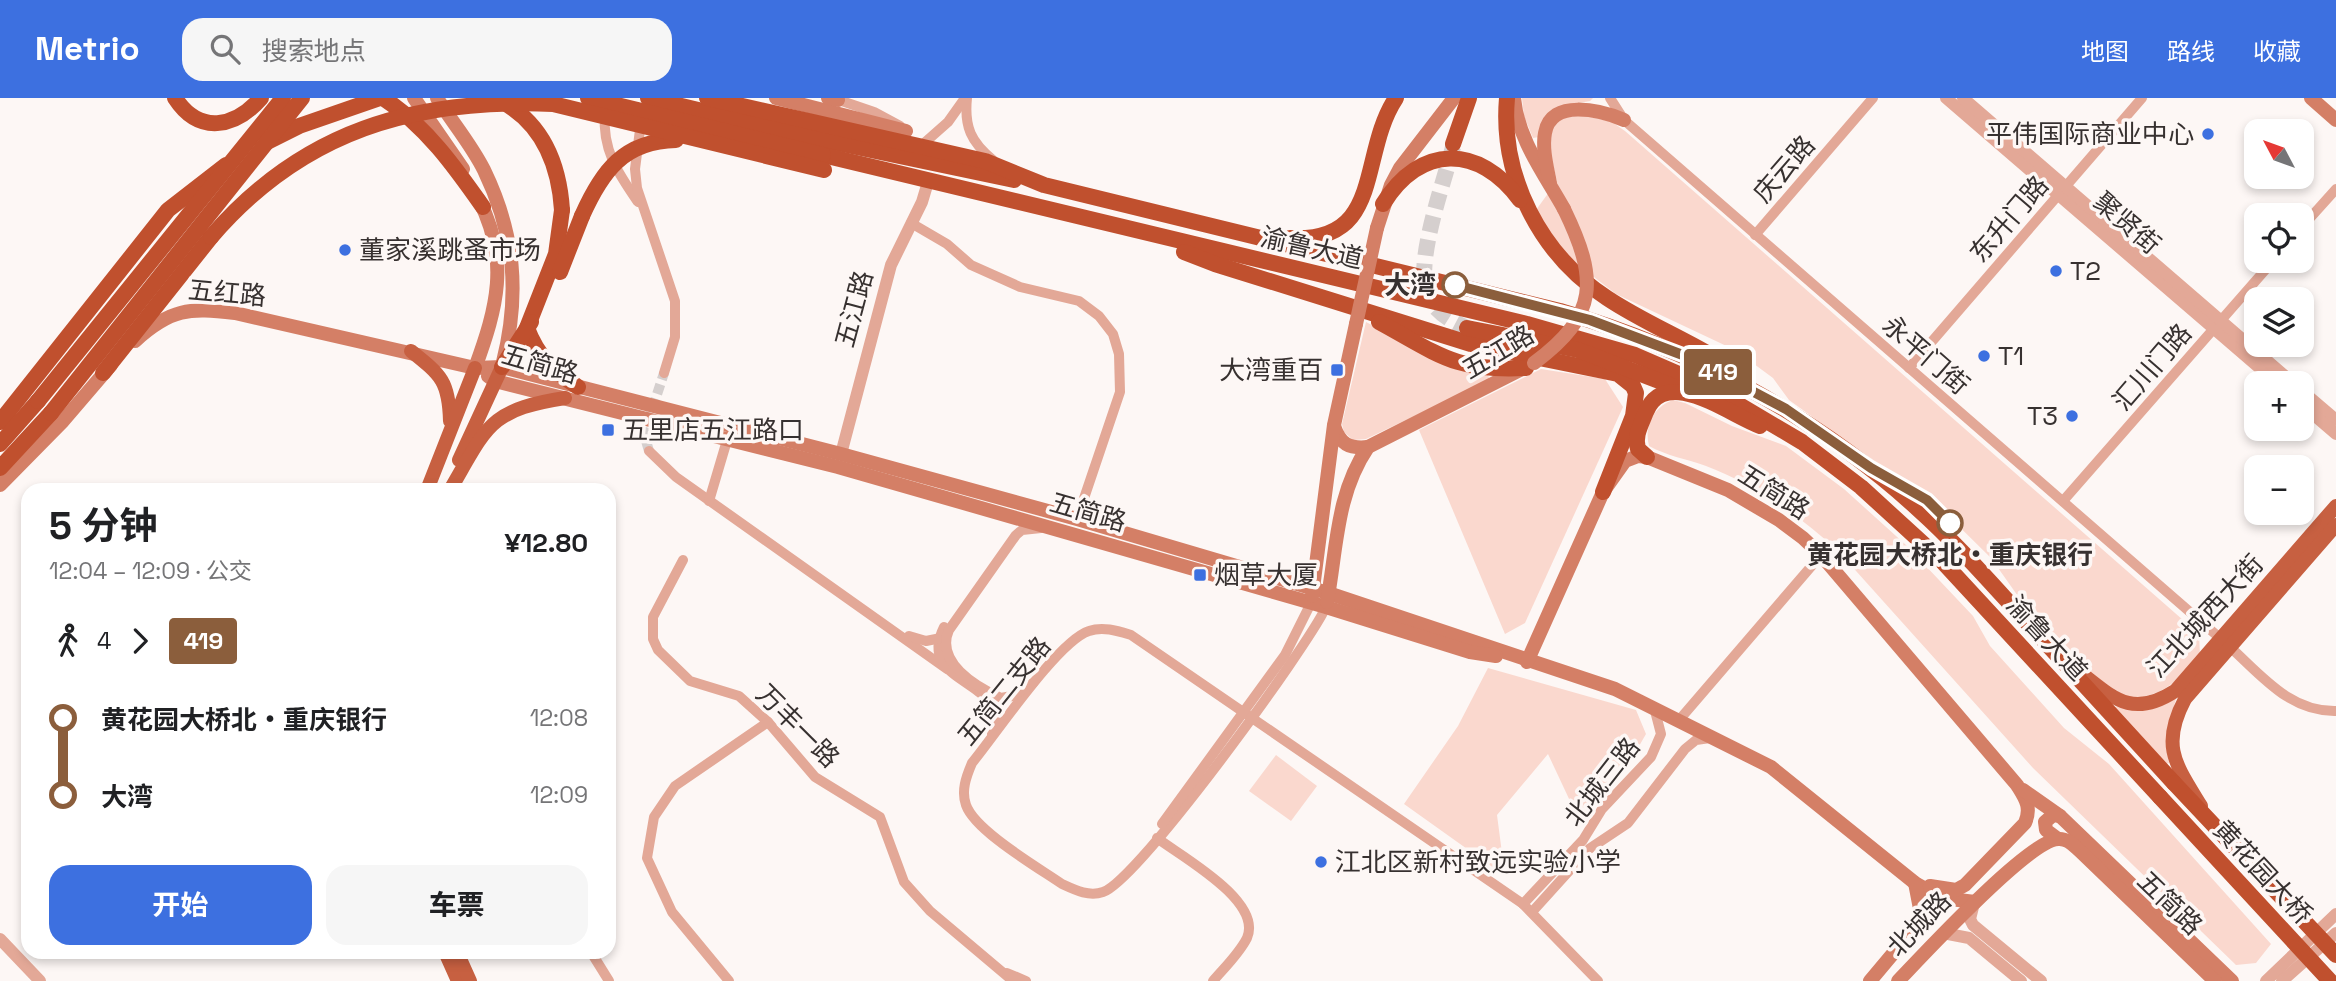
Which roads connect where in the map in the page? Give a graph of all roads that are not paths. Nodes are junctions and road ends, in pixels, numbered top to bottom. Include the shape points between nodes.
1 (175, 98) edge
2 (261, 98) edge
3 (283, 98) edge
4 (302, 98) edge
5 (382, 98) edge
6 (415, 98) edge
7 (421, 98) edge
8 (437, 98) edge
9 (495, 98) edge
10 (588, 98) edge
11 (611, 98) edge
12 (647, 98) edge
13 (707, 98) edge
14 (776, 98) edge
15 (966, 98) edge
16 (1396, 98) edge
17 (1405, 98) edge
18 (1454, 98) edge
19 (1469, 98) edge
20 (1507, 98) edge
21 (1514, 98) edge
22 (1610, 98) edge
23 (1873, 98) edge
24 (1946, 98) edge
25 (1963, 98) edge
26 (2142, 98) edge
27 (2311, 98) edge
28 (833, 99) edge
29 (1442, 102) edge
30 (796, 110) junction
31 (428, 117) junction
32 (1624, 120) junction
33 (2336, 120) edge
34 (906, 131) junction
35 (1379, 133) junction
36 (701, 140) junction
37 (1453, 144) tunnel mouth
38 (923, 147) junction
39 (1411, 152) junction
40 (825, 155) junction
41 (1002, 167) junction
42 (928, 182) junction
43 (1550, 183) junction
44 (1044, 186) junction
45 (2336, 188) edge
46 (2062, 190) junction
47 (1383, 204) junction
48 (482, 207) junction
49 (642, 208) junction
50 (1528, 211) junction
51 (2314, 213) edge
52 (911, 223) junction
53 (1137, 233) junction
54 (1755, 235) junction
55 (1260, 236) junction
56 (513, 263) junction
57 (2262, 273) edge
58 (1342, 303) junction
59 (2217, 325) junction
60 (527, 328) junction
61 (1467, 328) tunnel mouth
62 (411, 351) junction
63 (1530, 365) junction
64 (475, 368) junction
65 (1909, 368) junction
66 (2265, 371) edge
67 (2277, 371) edge
68 (103, 373) junction
69 (664, 373) tunnel mouth
70 (499, 374) junction
71 (578, 387) junction
72 (1688, 392) junction
73 (565, 398) junction
74 (2314, 401) edge
75 (1786, 409) junction
76 (2314, 415) edge
77 (2336, 420) edge
78 (0, 422) edge
79 (1334, 425) junction
80 (450, 430) junction
81 (2336, 433) edge
82 (728, 437) junction
83 (1802, 442) junction
84 (0, 444) edge
85 (1368, 447) junction
86 (649, 451) dead end
87 (841, 454) junction
88 (460, 457) junction
89 (1647, 457) junction
90 (0, 468) edge
91 (430, 483) edge
92 (451, 483) edge
93 (453, 483) edge
94 (0, 485) edge
95 (1603, 492) junction
96 (709, 501) junction
97 (2063, 501) junction
98 (2336, 506) edge
99 (1006, 514) junction
100 (1077, 519) junction
101 (2336, 524) edge
102 (1052, 527) junction
103 (1821, 555) junction
104 (682, 560) dead end
105 (1320, 598) junction
106 (892, 628) junction
107 (949, 630) junction
108 (938, 640) junction
109 (2226, 643) junction
110 (2057, 655) junction
111 (1527, 662) junction
112 (947, 669) junction
113 (1039, 679) junction
114 (1653, 707) junction
115 (2336, 711) edge
116 (1249, 713) junction
117 (1680, 719) junction
118 (768, 722) junction
119 (1716, 738) junction
120 (988, 743) junction
121 (2179, 780) junction
122 (2017, 785) junction
123 (2160, 797) joint
124 (2060, 816) junction
125 (1157, 838) junction
126 (2058, 839) junction
127 (1916, 883) junction
128 (1975, 902) junction
129 (1523, 904) junction
130 (1532, 912) junction
131 (2336, 914) edge
132 (1943, 933) junction
133 (2336, 933) edge
134 (0, 939) edge
135 (2336, 955) edge
136 (448, 959) edge
137 (460, 959) edge
138 (595, 959) edge
139 (997, 968) junction
140 (2296, 968) junction
141 (35, 980) edge
142 (458, 981) edge
143 (470, 981) edge
144 (609, 981) edge
145 (729, 981) edge
146 (1013, 981) edge
147 (1026, 981) edge
148 (1213, 981) edge
149 (1598, 981) edge
150 (1870, 981) edge
151 (1898, 981) edge
152 (2021, 981) edge
153 (2041, 981) edge
154 (2215, 981) edge
155 (2232, 981) edge
156 (2266, 981) edge
157 (2282, 981) edge
158 (2287, 981) edge
159 (2330, 981) edge

1 - 2 highway, bridge via 189,113 218,125 236,120
3 - 84 highway, 五红路, bridge
4 - 90 highway, 五红路, bridge via 51,413
5 - 48 highway via 430,139
5 - 78 highway, bridge via 299,126 256,147 168,210
6 - 31 main road
7 - 31 main road
8 - 56 main road via 484,170
9 - 60 highway, bridge via 537,131 560,180 562,210 556,254
10 - 40 highway, 渝鲁大道, bridge
11 - 49 street via 604,128 608,155
12 - 40 highway
12 - 49 street via 635,169
13 - 30 highway
14 - 30 main road
15 - 38 street
15 - 41 street via 971,138
16 - 35 highway
17 - 35 highway
18 - 39 main road
19 - 37 highway
20 - 50 highway via 1509,150
21 - 43 main road, 五江路 via 1528,149
22 - 32 street, 永平门街
23 - 54 street, 庆云路
24 - 46 street, 聚贤街
25 - 46 street, 聚贤街
26 - 46 street, 东升门路
27 - 33 main road
28 - 34 street via 874,112
29 - 39 main road
30 - 34 main road
30 - 38 highway, 渝鲁大道
31 - 48 main road via 458,160
32 - 43 main road via 1584,106 1552,118 1544,135
32 - 54 street, 永平门街
34 - 38 street
35 - 55 highway via 1360,204 1350,220 1320,237
36 - 40 highway, bridge
36 - 60 highway, bridge via 652,141 617,160 582,216 558,276
36 - 68 highway, bridge via 553,104 513,99 433,103 334,135 268,178 211,237
38 - 41 highway, 渝鲁大道
39 - 47 main road
40 - 42 highway, 渝鲁大道
40 - 44 highway
41 - 44 highway, 渝鲁大道
42 - 52 street, 五江路
42 - 53 highway, 渝鲁大道
43 - 63 main road, 五江路, bridge via 1584,254 1587,286 1577,321 1565,338
44 - 55 highway, 渝鲁大道
45 - 51 street
46 - 59 street, 聚贤街
46 - 65 street, 东升门路
47 - 50 highway via 1410,172 1434,161 1458,158 1494,172
47 - 79 main road, bridge
48 - 64 main road via 492,238 497,292 494,316
49 - 69 street via 676,301 675,337
50 - 75 highway via 1558,255 1594,289 1710,353
52 - 87 street, 五江路 via 891,265
52 - 100 street via 971,265 1020,287 1079,301 1113,334 1119,354 1120,392
53 - 58 highway via 1215,264
53 - 83 highway, 渝鲁大道 via 1527,324 1635,355 1709,387
54 - 65 street, 永平门街
55 - 75 highway, 渝鲁大道 via 1619,329 1688,357
56 - 60 main road
56 - 70 main road via 515,302
57 - 59 street, 汇川门路
58 - 63 highway via 1451,362 1475,368
58 - 95 highway via 1471,344 1602,369 1626,379 1636,393 1633,416
59 - 66 street, 聚贤街
59 - 67 street, 聚贤街
59 - 97 street, 汇川门路
60 - 70 highway
60 - 71 highway via 551,369
61 - 72 highway via 1578,350
62 - 64 main road, 五红路
62 - 68 main road, 五红路 via 235,313 189,310 151,326
62 - 80 main road via 435,370 448,388
63 - 85 main road, 五江路
64 - 70 main road, 五简路
64 - 80 main road
65 - 97 street, 永平门街
68 - 94 main road, 五红路 via 64,421
70 - 71 main road, 五简路
70 - 73 main road, 五简路
70 - 88 main road
71 - 87 main road, 五简路
72 - 83 highway
72 - 89 highway via 1666,391 1648,408 1636,443
73 - 82 main road, 五简路
73 - 93 main road via 532,403 500,416 485,431
74 - 77 street
75 - 110 highway, 渝鲁大道 via 1871,468 1918,509
76 - 81 street
79 - 85 main road via 1338,439 1347,445
79 - 105 main road
80 - 88 main road via 463,431
80 - 91 main road
82 - 96 street
82 - 99 main road, 五简路
83 - 123 highway, 渝鲁大道 via 1861,486 1942,561
85 - 105 main road via 1355,466 1341,507
86 - 96 street
87 - 100 main road, 五简路
88 - 92 main road
89 - 95 main road via 1625,461
89 - 103 main road, 五简路 via 1753,504
95 - 111 main road
96 - 106 street
97 - 109 street, 永平门街
98 - 109 main road, 江北城西大街
99 - 102 main road, 五简路
99 - 108 street via 1012,520 1011,532
100 - 105 main road, 五简路
101 - 109 main road, 江北城西大街
102 - 105 main road, 五简路
102 - 107 street via 1016,535
103 - 117 street
103 - 122 main road, 五简路
104 - 118 street, 万丰一路 via 653,617 658,650 690,681 739,696
105 - 111 main road, 五简路 via 1470,652
105 - 116 street, 五简二支路
105 - 116 street, 五简二支路 via 1309,639
106 - 108 street via 919,640
106 - 112 street
107 - 108 street
107 - 113 street via 945,644 950,663 994,694 1006,698
108 - 112 street via 938,653
109 - 110 main road, 江北城西大街 via 2175,691 2151,703 2134,705 2108,695
109 - 115 street, 永平门街 via 2290,701
109 - 121 main road, 江北城西大街 via 2175,717 2171,745
110 - 121 highway, 渝鲁大道
111 - 114 main road, 五简路 via 1586,678
112 - 120 street via 993,705 996,726
113 - 116 street, 五简二支路 via 1075,639 1089,631 1117,630
113 - 120 street, 五简二支路
114 - 117 main road, 五简路
114 - 129 street, 北城三路 via 1661,734 1651,757 1602,809 1583,841
116 - 125 street, 五简二支路 via 1165,819
116 - 129 street
117 - 119 main road, 五简路
118 - 139 street, 万丰一路 via 814,777 880,817 904,882 930,911
118 - 145 street via 675,786 653,817 647,858 672,912
119 - 127 main road, 五简路 via 1789,780
119 - 130 street, 北城三路 via 1696,740 1685,749 1628,823 1589,849
120 - 125 street, 五简二支路 via 965,777 966,805 972,816 1062,884 1089,894 1102,892 1129,874
121 - 135 highway, 黄花园大桥, bridge
122 - 124 main road, 五简路
122 - 127 main road, 五简路 via 2029,809 2025,823 1965,885 1946,890
123 - 159 highway, 黄花园大桥, bridge
124 - 126 main road via 2053,815 2045,822 2046,830
124 - 155 main road, 五简路
125 - 148 street via 1240,900 1248,916 1247,937
126 - 128 main road via 2041,845
126 - 154 main road, 五简路 via 2066,839 2081,852
127 - 128 main road, 五简路 via 1942,898
127 - 150 main road, 北城路 via 1921,898 1917,925
128 - 132 main road, 北城路
128 - 153 street via 1970,919 1973,925
129 - 130 street
130 - 149 street
131 - 156 street
132 - 151 main road, 北城路
132 - 152 street via 1969,939
133 - 140 street
134 - 141 street
136 - 142 main road
137 - 143 main road
138 - 144 street
139 - 146 street, 万丰一路
139 - 147 street
140 - 157 street
140 - 158 street

